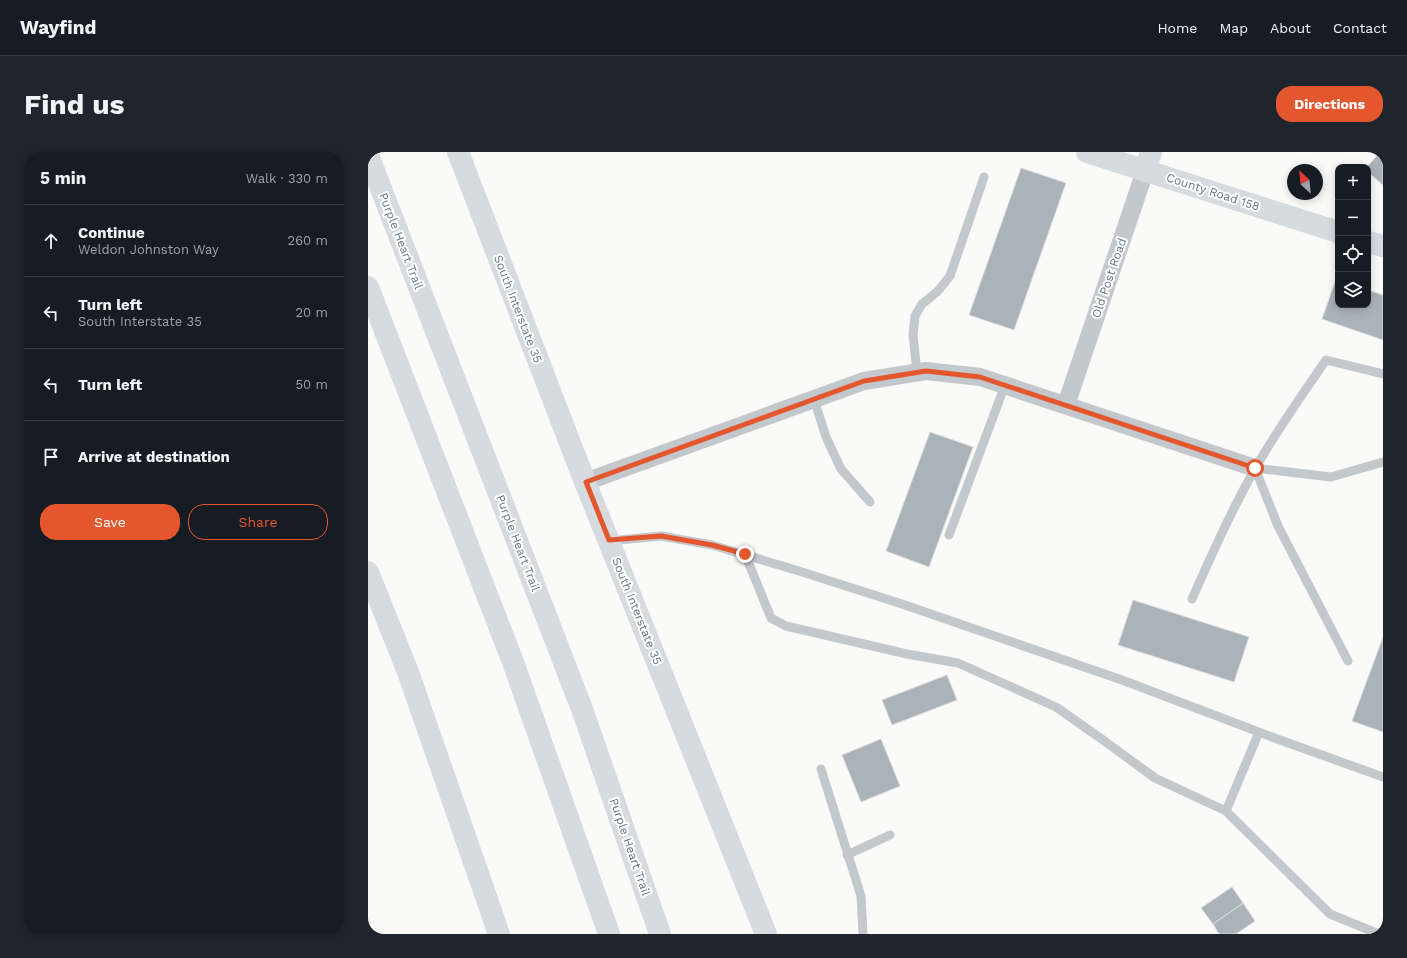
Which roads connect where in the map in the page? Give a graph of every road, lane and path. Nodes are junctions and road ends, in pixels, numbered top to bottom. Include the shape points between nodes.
1 (458, 152) edge
2 (1087, 152) edge
3 (368, 155) edge
4 (1148, 161) edge
5 (984, 177) dead end
6 (1335, 231) edge
7 (1371, 243) edge
8 (1383, 246) edge
9 (368, 287) edge
10 (917, 372) junction
11 (1383, 374) edge
12 (1005, 385) junction
13 (814, 399) junction
14 (1066, 405) junction
15 (1383, 462) edge
16 (1255, 468) junction
17 (586, 482) junction
18 (870, 502) dead end
19 (949, 536) dead end
20 (609, 540) junction
21 (745, 554) junction
22 (368, 572) edge
23 (372, 596) edge
24 (1192, 599) dead end
25 (1348, 660) dead end
26 (1259, 732) junction
27 (821, 769) dead end
28 (1383, 777) edge
29 (1226, 811) junction
30 (890, 835) dead end
31 (847, 855) junction
32 (499, 934) edge
33 (609, 934) edge
34 (660, 934) edge
35 (766, 934) edge
36 (863, 934) edge
37 (1379, 934) edge

1 - 17 main road, South Interstate 35
2 - 4 main road, County Road 158
3 - 34 main road, Purple Heart Trail via 582,709
4 - 6 main road, County Road 158
4 - 14 street, Old Post Road
5 - 10 lane via 950,276 938,291 922,304 915,316 913,334
7 - 8 main road
9 - 33 main road via 513,662
10 - 12 street via 980,377
10 - 13 street via 864,381
11 - 16 lane via 1326,360 1281,424
12 - 14 street
12 - 19 lane
13 - 17 street
13 - 18 lane via 826,437 841,469
14 - 16 street
15 - 16 lane via 1331,477
16 - 24 lane
16 - 25 lane via 1278,526
17 - 20 main road, South Interstate 35
20 - 21 lane via 661,536
20 - 35 main road, South Interstate 35
21 - 26 lane via 902,604 1122,680
21 - 29 lane via 771,618 786,626 958,663 1056,707 1155,778
22 - 23 main road
23 - 32 main road via 408,672
26 - 28 lane
26 - 29 lane
27 - 31 lane
29 - 37 lane via 1330,914
30 - 31 lane
31 - 36 lane via 861,896

